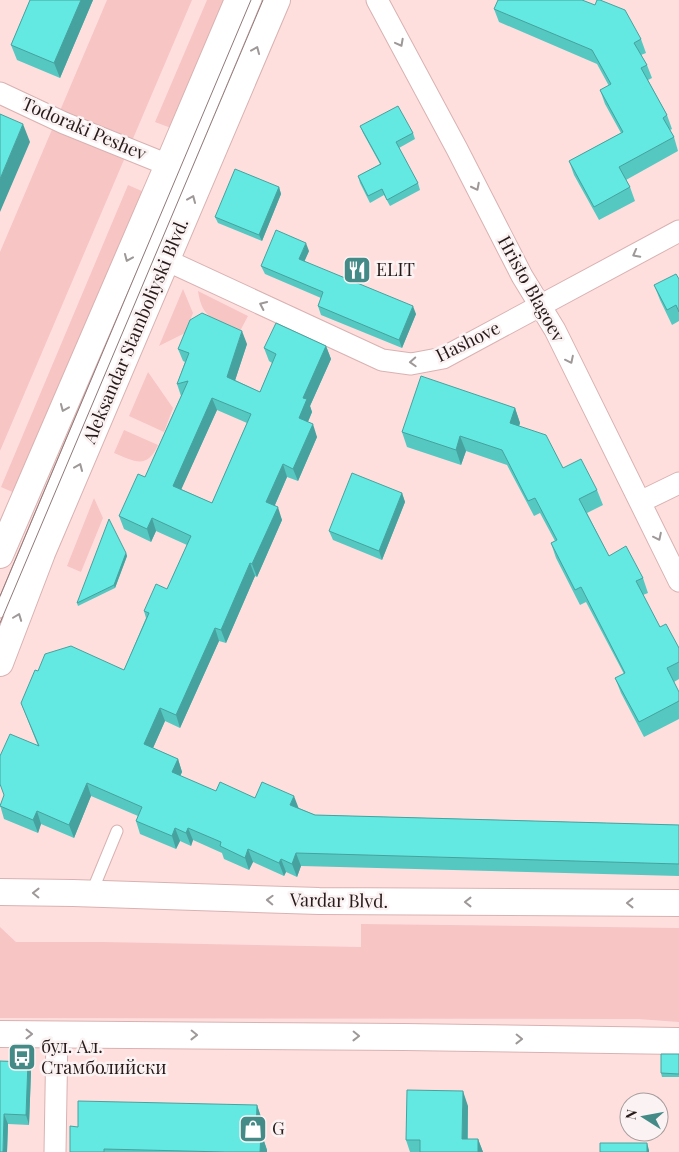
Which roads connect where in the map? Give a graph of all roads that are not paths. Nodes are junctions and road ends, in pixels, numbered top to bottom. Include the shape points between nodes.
1 (238, 0) edge
2 (256, 0) edge
3 (277, 0) edge
4 (377, 0) edge
5 (0, 93) edge
6 (168, 165) junction
7 (679, 231) edge
8 (166, 260) junction
9 (540, 305) junction
10 (679, 483) edge
11 (640, 502) junction
12 (0, 555) edge
13 (679, 580) edge
14 (0, 612) edge
15 (0, 663) edge
16 (118, 831) dead end
17 (2, 891) edge
18 (91, 894) junction
19 (679, 903) edge
20 (0, 1034) edge
21 (57, 1034) junction
22 (679, 1041) edge
23 (55, 1152) edge

1 - 6 street, Aleksandar Stamboliyski Blvd.
2 - 14 lane
8 -> 3 street, Aleksandar Stamboliyski Blvd.
4 -> 9 street, Hristo Blagoev
5 - 6 street, Todoraki Peshev
6 -> 12 street, Aleksandar Stamboliyski Blvd.
7 -> 9 street, Hashove
9 -> 8 street, Hashove via 443,358 411,364 382,360
15 -> 8 street, Aleksandar Stamboliyski Blvd. via 46,544
9 -> 11 street, Hristo Blagoev
10 - 11 street
11 -> 13 street, Hristo Blagoev
16 - 18 lane
18 -> 17 street, Vardar Blvd.
19 -> 18 street, Vardar Blvd. via 319,901
20 -> 21 street
21 -> 22 street
21 - 23 street

